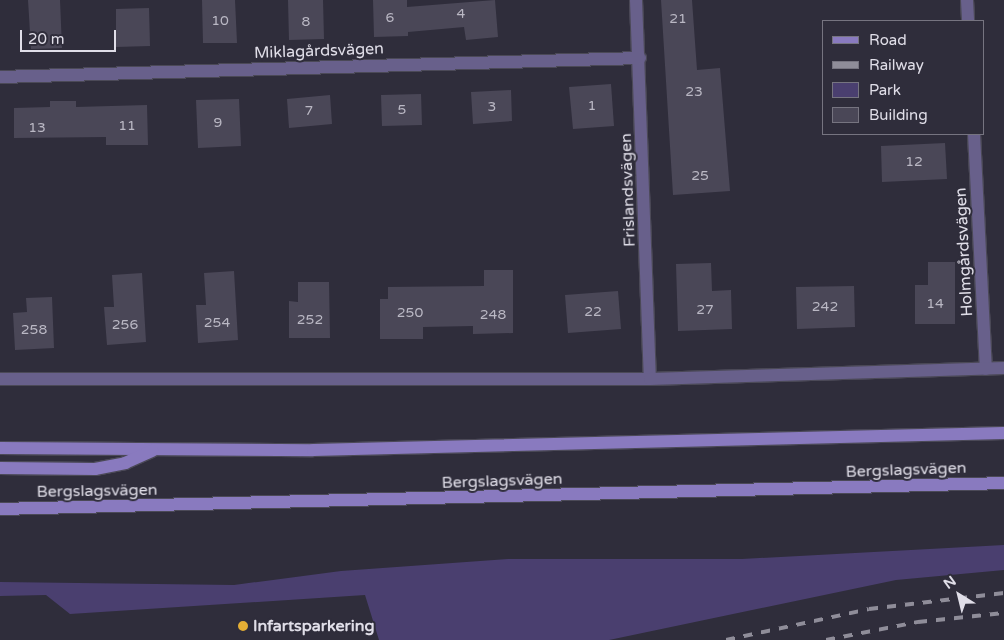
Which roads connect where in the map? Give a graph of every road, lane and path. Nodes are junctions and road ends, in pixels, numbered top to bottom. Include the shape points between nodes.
1 (636, 0) edge
2 (967, 0) edge
3 (968, 20) edge
4 (640, 58) junction
5 (0, 77) edge
6 (974, 135) edge
7 (986, 368) junction
8 (1004, 368) edge
9 (0, 379) edge
10 (650, 379) junction
11 (1004, 433) edge
12 (0, 448) edge
13 (157, 450) junction
14 (0, 468) edge
15 (1004, 483) edge
16 (0, 509) edge

1 - 4 street, Frislandsvägen
2 - 3 street
4 - 5 street, Miklagårdsvägen
4 - 10 street, Frislandsvägen
6 - 7 street, Holmgårdsvägen
7 - 8 street
7 - 10 street
9 - 10 street
11 - 13 main road, Bergslagsvägen via 323,450
12 - 13 main road, Bergslagsvägen
13 - 14 main road via 125,463 95,469
15 - 16 main road, Bergslagsvägen

